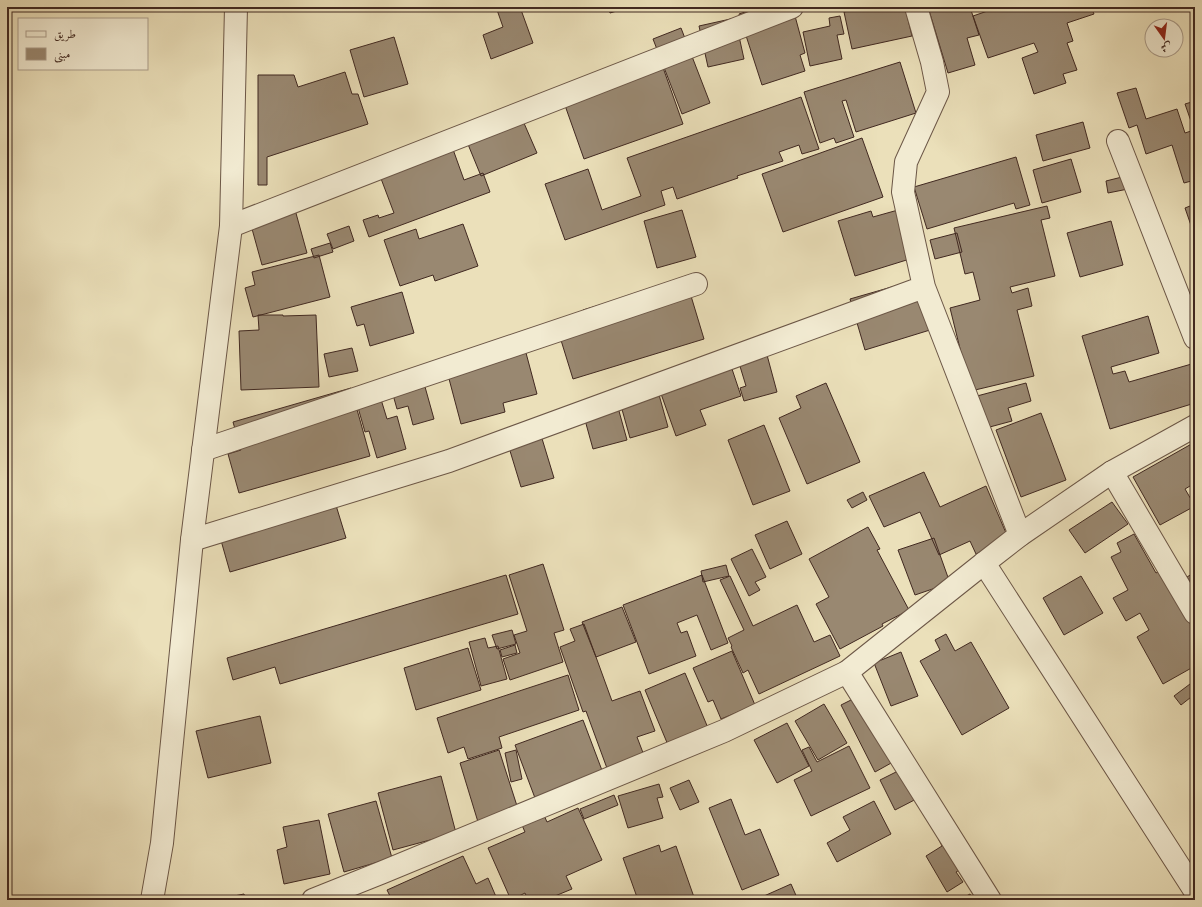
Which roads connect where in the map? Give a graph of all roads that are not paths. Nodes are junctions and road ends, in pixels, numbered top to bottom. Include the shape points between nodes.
1 (236, 7) edge
2 (792, 7) edge
3 (916, 7) edge
4 (1118, 141) dead end
5 (232, 226) junction
6 (696, 284) dead end
7 (924, 287) junction
8 (1195, 338) edge
9 (1195, 426) edge
10 (203, 450) junction
11 (1112, 472) junction
12 (1020, 535) junction
13 (192, 540) junction
14 (984, 563) junction
15 (1195, 612) edge
16 (847, 672) junction
17 (1195, 891) edge
18 (152, 900) edge
19 (314, 900) edge
20 (990, 900) edge

1 - 5 street
2 - 5 street
3 - 7 street via 938,92 906,162 903,192
4 - 8 street
5 - 10 street
6 - 10 street
7 - 12 street
7 - 13 street via 449,461
9 - 11 street
10 - 13 street
11 - 12 street
11 - 15 street
12 - 14 street
13 - 18 street via 162,843
14 - 16 street
14 - 17 street
16 - 19 street via 724,731
16 - 20 street

